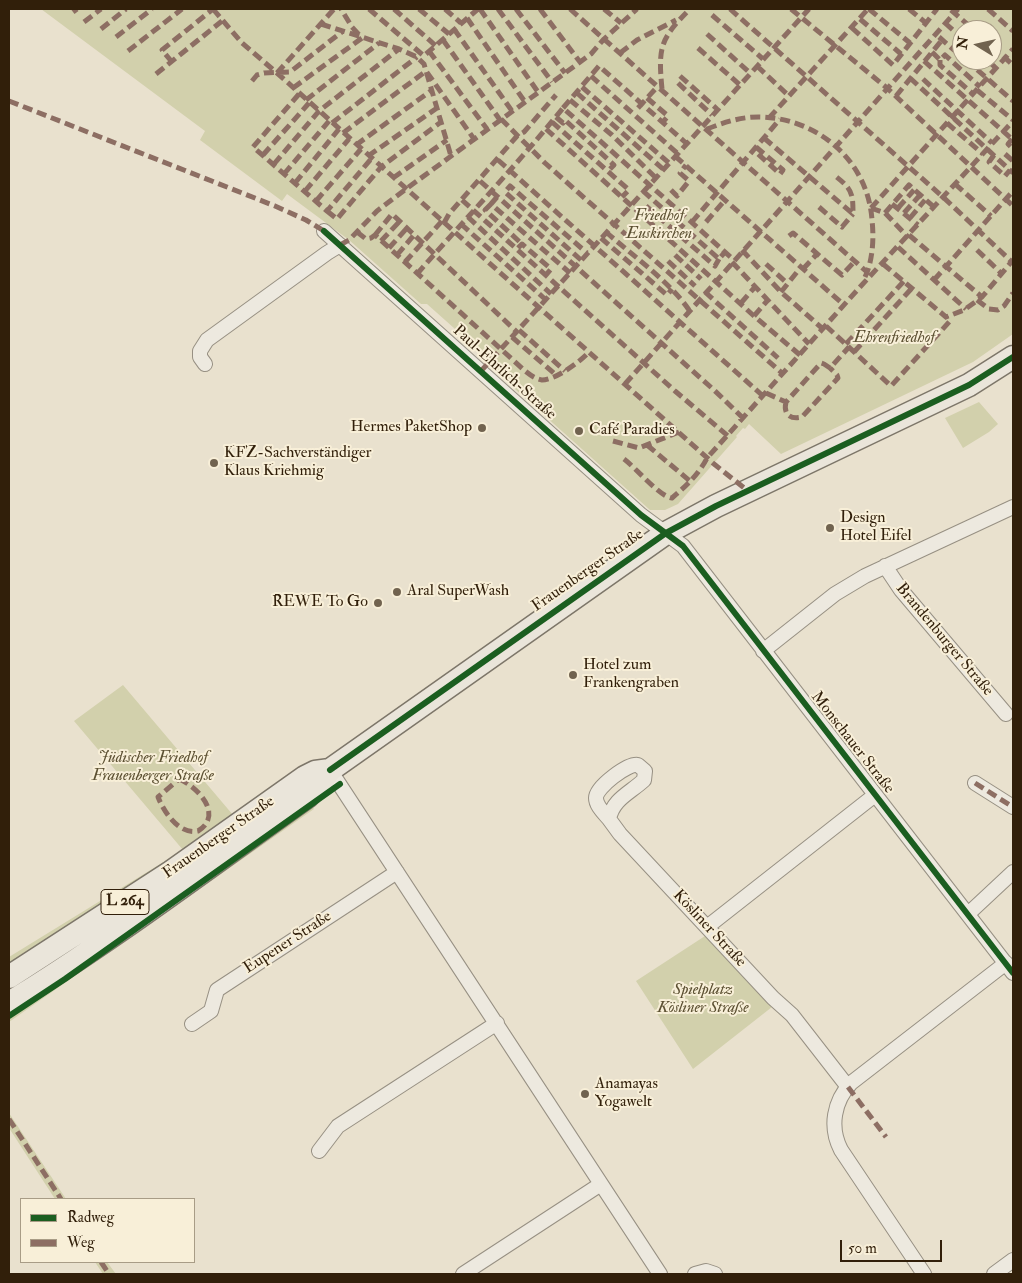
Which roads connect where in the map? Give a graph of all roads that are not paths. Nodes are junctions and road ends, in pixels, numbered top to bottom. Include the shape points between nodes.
1 (324, 231) dead end
2 (340, 245) junction
3 (1013, 357) edge
4 (205, 364) dead end
5 (1013, 507) edge
6 (666, 533) junction
7 (884, 566) junction
8 (763, 651) junction
9 (1006, 714) dead end
10 (330, 770) junction
11 (975, 783) dead end
12 (875, 795) junction
13 (1013, 807) edge
14 (608, 819) dead end
15 (397, 872) junction
16 (1013, 872) edge
17 (968, 914) junction
18 (707, 927) junction
19 (1010, 968) edge
20 (9, 978) edge
21 (9, 1003) edge
22 (192, 1024) dead end
23 (496, 1024) junction
24 (848, 1087) junction
25 (320, 1151) dead end
26 (601, 1184) junction
27 (1013, 1260) edge
28 (463, 1274) edge
29 (660, 1274) edge
30 (695, 1274) edge
31 (715, 1274) edge
32 (924, 1274) edge
33 (994, 1274) edge

1 - 2 street, Paul-Ehrlich-Straße
2 - 4 street via 207,340 200,351
2 - 6 street, Paul-Ehrlich-Straße via 641,515
3 - 6 main road, Frauenberger Straße / L 264 via 969,385
5 - 7 street, Brandenburger Straße
6 - 8 street, Monschauer Straße via 683,546
6 - 10 main road, Frauenberger Straße / L 264
7 - 8 street, Brandenburger Straße via 835,594
7 - 9 street, Brandenburger Straße
8 - 12 street, Monschauer Straße
10 - 15 street
10 - 20 main road, Frauenberger Straße / L 264 via 305,777 170,872
10 - 21 main road, Frauenberger Straße / L 264 via 308,796
11 - 13 street
12 - 17 street, Monschauer Straße
12 - 18 street, Monschauer Straße
14 - 18 street, Kösliner Straße
15 - 22 street, Eupener Straße via 217,990 211,1012
15 - 23 street
16 - 17 street
17 - 19 street, Monschauer Straße
18 - 24 street, Kösliner Straße via 792,1015
19 - 24 street
23 - 25 street via 338,1126
23 - 26 street
24 - 32 street via 836,1112 838,1144
26 - 28 street
26 - 29 street
27 - 33 street
30 - 31 street via 706,1271

